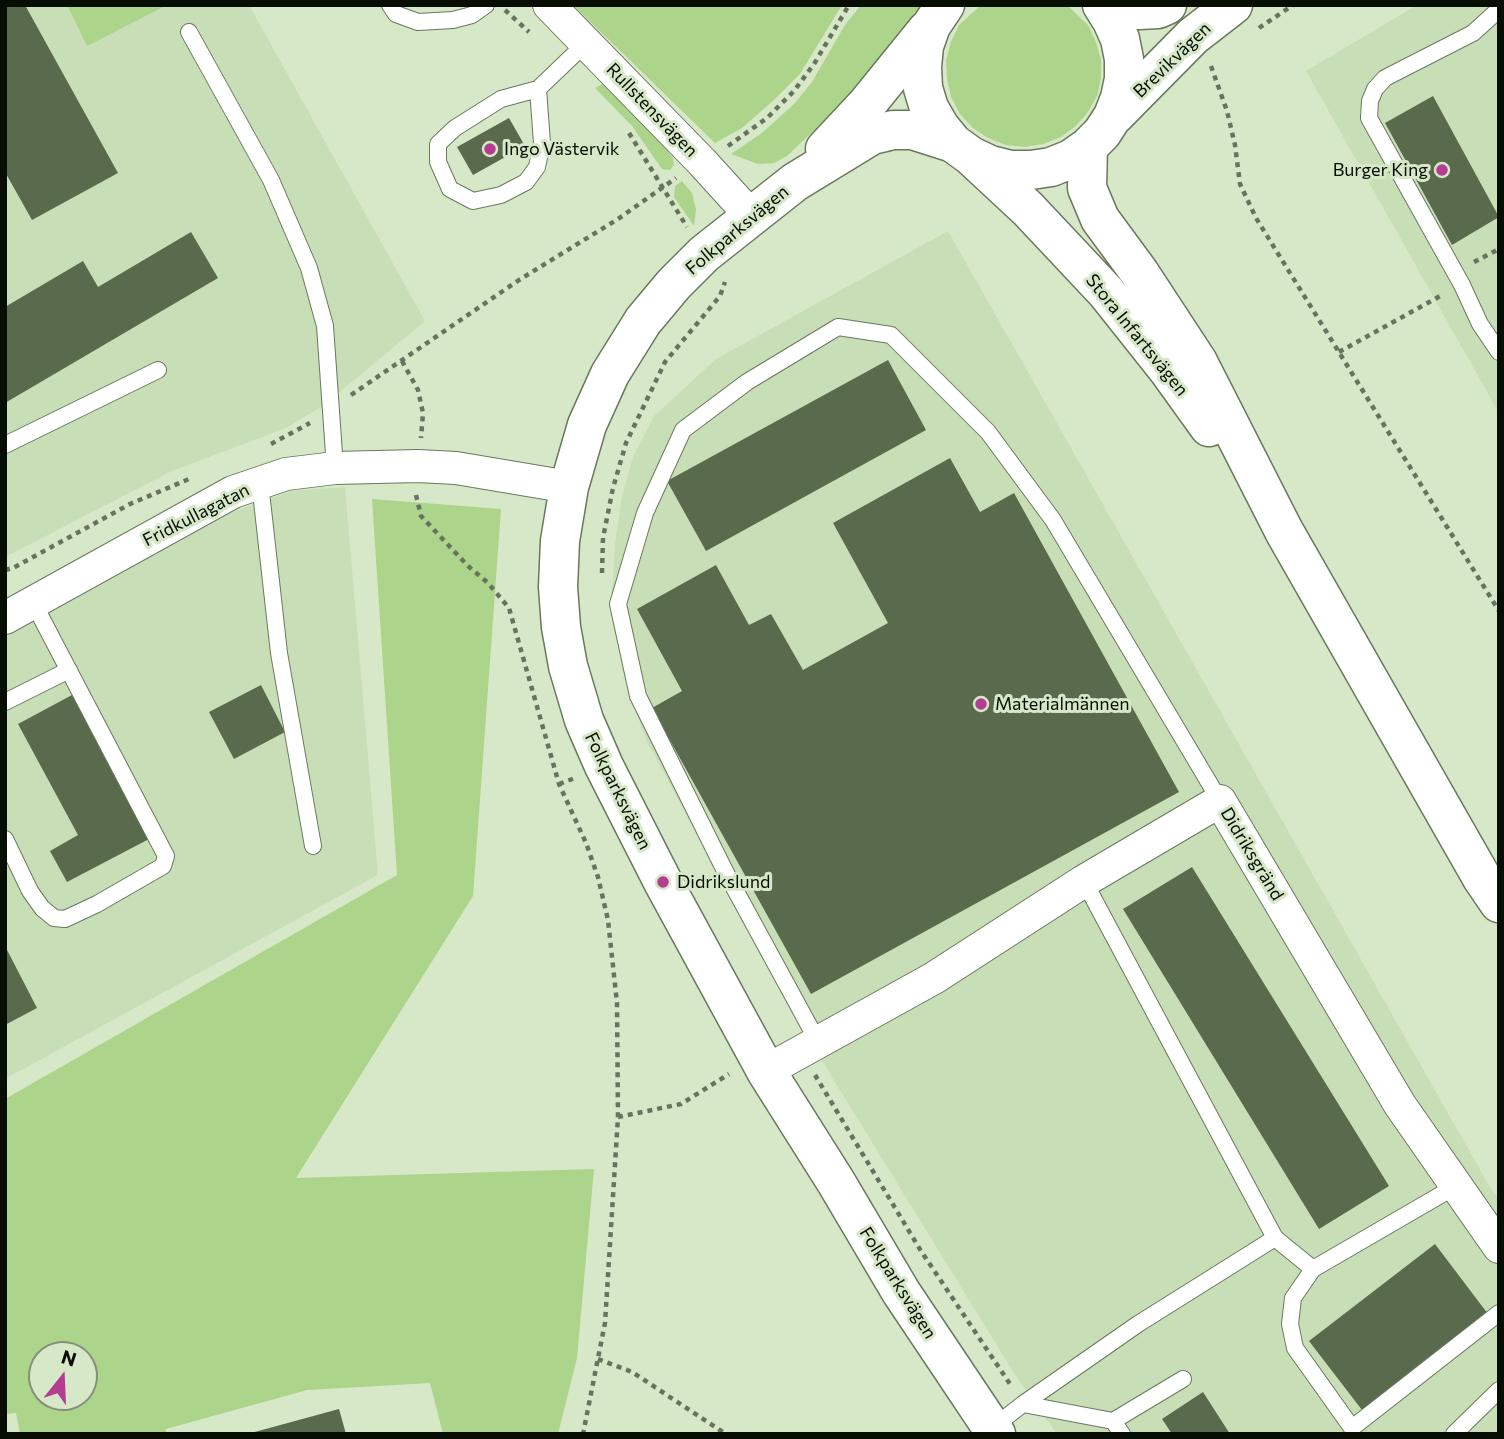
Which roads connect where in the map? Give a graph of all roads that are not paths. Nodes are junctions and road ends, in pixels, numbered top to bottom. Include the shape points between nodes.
1 (390, 5) edge
2 (486, 5) edge
3 (549, 5) edge
4 (1102, 5) edge
5 (1108, 5) edge
6 (1167, 5) edge
7 (1233, 5) edge
8 (1498, 15) edge
9 (938, 16) edge
10 (189, 32) dead end
11 (587, 42) junction
12 (538, 89) junction
13 (1113, 116) junction
14 (1088, 147) junction
15 (962, 149) junction
16 (795, 182) junction
17 (752, 217) junction
18 (1499, 352) edge
19 (158, 370) dead end
20 (5, 445) edge
21 (335, 468) junction
22 (260, 483) junction
23 (569, 487) junction
24 (1284, 531) junction
25 (33, 603) junction
26 (5, 618) edge
27 (69, 670) junction
28 (5, 702) edge
29 (1220, 801) junction
30 (5, 839) edge
31 (313, 846) dead end
32 (1084, 881) junction
33 (1499, 903) edge
34 (809, 1047) junction
35 (766, 1071) junction
36 (1456, 1186) junction
37 (1275, 1238) junction
38 (1499, 1247) edge
39 (1313, 1269) junction
40 (1499, 1313) edge
41 (1183, 1380) dead end
42 (1499, 1390) edge
43 (1023, 1404) junction
44 (1117, 1427) edge
45 (994, 1431) edge
46 (1454, 1434) edge

1 - 2 lane via 397,14 418,22 453,20
3 - 11 street, Rullstensvägen
4 - 13 main road via 1120,39 1124,58 1121,98
5 - 6 main road via 1139,10
7 - 13 main road, Brevikvägen via 1193,36
8 - 18 lane via 1473,33 1385,78 1375,89 1368,118
9 - 15 main road via 924,46 923,88 940,127
9 - 16 main road, Folkparksvägen via 867,104
10 - 21 lane via 271,180 309,268 325,326
11 - 12 lane
11 - 17 street, Rullstensvägen
12 - 12 lane via 501,99 438,144 438,162 450,189 472,201 501,195 526,182 537,167 542,143
13 - 14 main road
14 - 15 main road, Folkparksvägen via 1071,159 1031,170 990,165
14 - 24 main road, Stora Infartsvägen via 1087,187 1100,219 1198,362
15 - 16 main road, Folkparksvägen via 912,130 872,135
15 - 24 main road, Stora Infartsvägen via 1028,209 1105,292 1168,370
16 - 17 main road, Folkparksvägen
17 - 23 main road, Folkparksvägen via 704,254 643,321 610,374 587,425
19 - 20 lane
21 - 22 street, Fridkullagatan via 286,474
21 - 23 street, Fridkullagatan via 456,468
22 - 25 street, Fridkullagatan via 233,492
22 - 31 lane via 279,653
23 - 35 main road, Folkparksvägen via 558,587 568,666 584,720 663,882
24 - 33 main road, Stora Infartsvägen
25 - 26 street, Fridkullagatan
25 - 27 lane
27 - 28 lane
27 - 30 lane via 160,842 166,856 163,866 97,904 65,919 54,918 30,891
29 - 32 street, Didriksgränd
29 - 34 lane via 1053,520 988,432 891,335 838,327 747,382 683,430 645,513 618,604 638,696
29 - 36 street, Didriksgränd via 1400,1105
32 - 34 street, Didriksgränd via 934,978
32 - 37 lane
34 - 35 street, Didriksgränd
35 - 45 main road, Folkparksvägen via 901,1292
36 - 38 street, Didriksgränd
36 - 39 lane
37 - 39 lane
37 - 43 lane via 1138,1324
39 - 40 lane via 1293,1298 1290,1324 1295,1348 1352,1428
41 - 44 lane
42 - 46 lane
43 - 44 lane
43 - 45 lane

